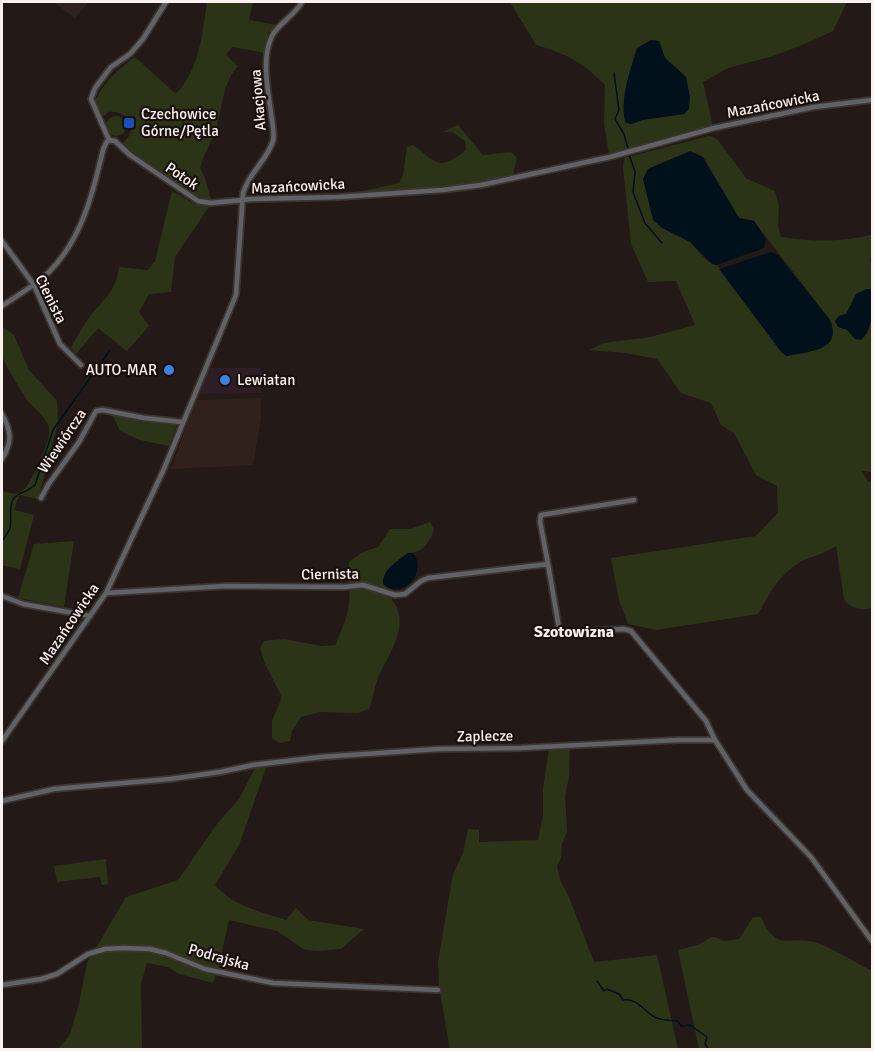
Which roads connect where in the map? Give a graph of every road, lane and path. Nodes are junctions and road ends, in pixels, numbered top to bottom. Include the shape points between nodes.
1 (166, 2) edge
2 (302, 2) edge
3 (873, 100) edge
4 (109, 140) junction
5 (242, 201) junction
6 (2, 241) edge
7 (34, 285) junction
8 (2, 306) edge
9 (81, 365) dead end
10 (2, 414) edge
11 (182, 422) junction
12 (2, 459) edge
13 (41, 498) dead end
14 (634, 500) dead end
15 (548, 564) junction
16 (106, 593) junction
17 (2, 596) edge
18 (90, 616) junction
19 (716, 740) junction
20 (2, 741) edge
21 (2, 801) edge
22 (873, 941) edge
23 (2, 985) edge
24 (438, 990) dead end

1 - 4 street via 143,39 95,88 91,99
2 - 5 street, Akacjowa via 296,13 272,34 267,68 273,140 246,182
3 - 5 street, Mazańcowicka via 814,107 714,128 598,160 481,185
4 - 5 street, Potok via 198,201
4 - 7 street via 75,237 50,271
5 - 11 street, Mazańcowicka via 236,295
6 - 7 street, Cienista
7 - 8 street
7 - 9 street, Cienista via 60,345
10 - 12 street via 11,438
11 - 13 street, Wiewiórcza via 99,410
11 - 16 street, Mazańcowicka
14 - 15 street via 541,515
15 - 16 street, Ciernista via 428,578 405,594 395,595 363,585 226,586
15 - 19 street via 559,628 565,632 631,631 706,721
16 - 18 street, Mazańcowicka
17 - 18 street via 23,604
18 - 20 street, Mazańcowicka
19 - 21 street, Zaplecze via 321,757 170,779 54,789
19 - 22 street via 747,790 811,857
23 - 24 street, Podrajska via 41,979 57,974 88,954 123,948 150,949 206,969 273,983

